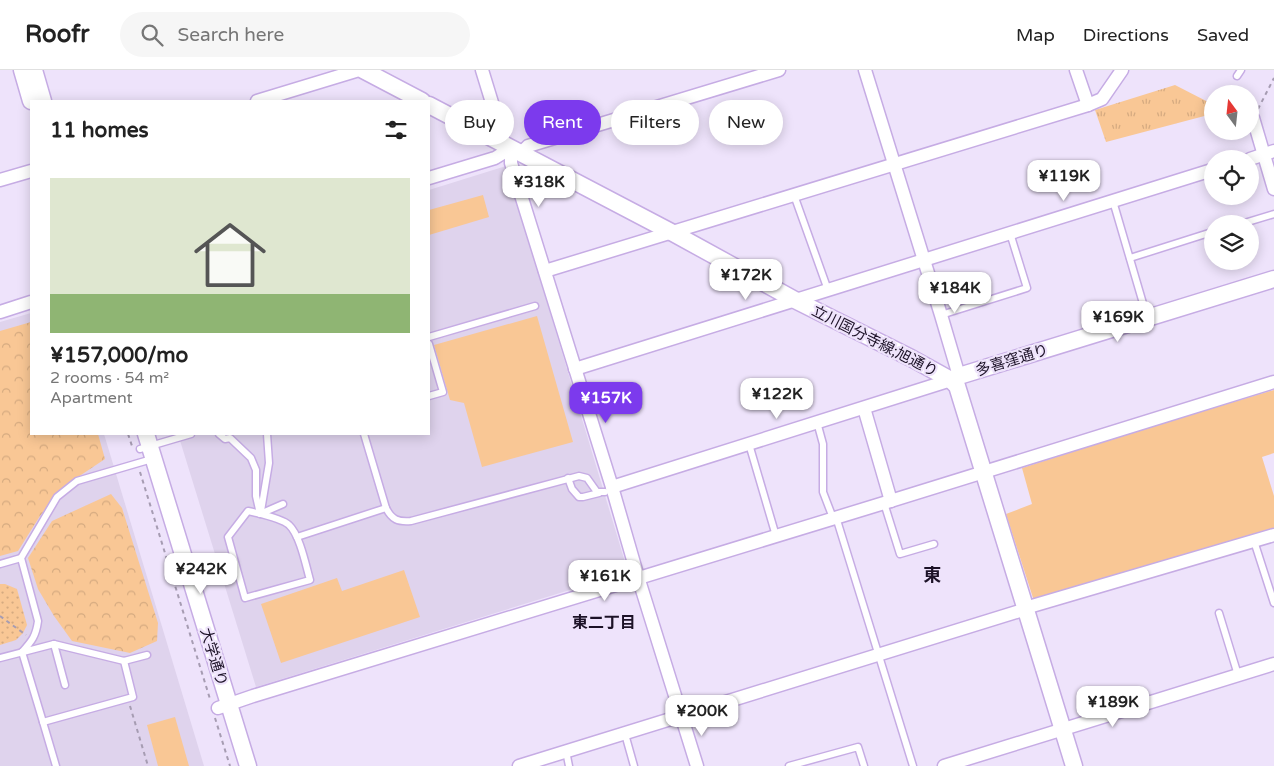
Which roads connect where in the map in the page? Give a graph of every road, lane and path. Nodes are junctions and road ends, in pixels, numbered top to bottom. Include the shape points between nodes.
1 (22, 70) edge
2 (34, 70) edge
3 (359, 70) edge
4 (363, 70) edge
5 (482, 70) edge
6 (779, 70) edge
7 (865, 70) edge
8 (1076, 70) edge
9 (1122, 70) edge
10 (1274, 78) edge
11 (32, 100) edge
12 (44, 100) edge
13 (260, 100) edge
14 (420, 100) edge
15 (1088, 105) junction
16 (430, 106) edge
17 (1259, 107) edge
18 (1259, 131) edge
19 (511, 148) junction
20 (1269, 153) edge
21 (894, 165) junction
22 (30, 171) edge
23 (1204, 173) edge
24 (430, 178) edge
25 (0, 180) edge
26 (1274, 187) edge
27 (794, 196) junction
28 (1113, 201) junction
29 (1274, 214) edge
30 (1259, 219) edge
31 (674, 233) junction
32 (1010, 233) junction
33 (1204, 235) edge
34 (1130, 258) junction
35 (924, 259) junction
36 (545, 271) junction
37 (1274, 279) edge
38 (828, 290) junction
39 (795, 300) junction
40 (30, 302) edge
41 (535, 306) dead end
42 (0, 312) edge
43 (941, 315) junction
44 (1148, 318) junction
45 (430, 337) edge
46 (430, 347) edge
47 (575, 369) junction
48 (955, 378) junction
49 (1274, 382) edge
50 (430, 396) edge
51 (864, 408) junction
52 (817, 422) junction
53 (129, 435) edge
54 (188, 435) edge
55 (220, 435) edge
56 (267, 435) edge
57 (364, 435) edge
58 (749, 444) junction
59 (144, 449) edge
60 (983, 471) junction
61 (568, 478) junction
62 (605, 490) junction
63 (888, 502) junction
64 (282, 504) dead end
65 (386, 508) junction
66 (260, 514) junction
67 (835, 518) junction
68 (1274, 535) edge
69 (776, 536) junction
70 (297, 538) junction
71 (1254, 541) junction
72 (934, 544) dead end
73 (21, 558) junction
74 (0, 564) edge
75 (638, 577) junction
76 (1274, 603) edge
77 (1026, 609) junction
78 (1219, 612) dead end
79 (0, 616) edge
80 (33, 641) junction
81 (54, 644) junction
82 (22, 652) junction
83 (879, 654) junction
84 (147, 655) dead end
85 (0, 658) edge
86 (124, 661) junction
87 (1274, 664) edge
88 (1238, 675) junction
89 (65, 685) dead end
90 (128, 698) junction
91 (218, 706) junction
92 (681, 716) junction
93 (43, 722) junction
94 (1063, 729) junction
95 (625, 734) junction
96 (566, 751) junction
97 (56, 766) edge
98 (148, 766) edge
99 (230, 766) edge
100 (236, 766) edge
101 (248, 766) edge
102 (519, 766) edge
103 (570, 766) edge
104 (634, 766) edge
105 (697, 766) edge
106 (789, 766) edge
107 (864, 766) edge
108 (913, 766) edge
109 (944, 766) edge
110 (1074, 766) edge

1 - 11 main road
2 - 12 main road
3 - 13 street
4 - 14 main road
5 - 19 street via 501,132
6 - 19 street via 528,146
7 - 21 street
8 - 15 street
9 - 15 street via 1102,99
10 - 17 path
15 - 21 street
16 - 19 main road, 立川国分寺線;旭通り
18 - 20 street
19 - 24 street via 495,158
19 - 31 main road, 立川国分寺線;旭通り
19 - 36 street via 511,163
20 - 26 street
21 - 27 street
21 - 35 street
22 - 25 street
23 - 28 street
27 - 31 street
27 - 38 lane
28 - 32 street
28 - 34 lane
29 - 30 lane
31 - 36 street
31 - 39 main road, 立川国分寺線;旭通り
32 - 35 street
32 - 43 lane via 1027,288
33 - 34 lane
34 - 44 lane
35 - 38 street
35 - 43 street
36 - 47 street
37 - 44 main road, 多喜窪通り
38 - 39 street
39 - 47 street
39 - 48 main road, 立川国分寺線;旭通り
40 - 42 street
41 - 45 lane
43 - 48 street
44 - 48 main road, 多喜窪通り
46 - 50 lane via 443,392
47 - 62 street
48 - 51 street
48 - 60 main road
49 - 60 street
51 - 52 street
51 - 63 street
52 - 58 street
52 - 67 lane via 823,444 823,492
53 - 59 path
54 - 59 lane
55 - 66 lane via 224,439 230,438 251,458 256,470
56 - 66 lane via 269,463
57 - 65 lane
58 - 62 street
58 - 69 lane
59 - 73 lane via 77,481 57,497
59 - 91 main road, 大学通り
59 - 91 path
60 - 63 street
60 - 77 main road
61 - 62 lane via 586,478 595,490
61 - 62 lane via 579,497
61 - 65 lane via 412,521 394,519
62 - 75 street
63 - 67 street
63 - 72 lane via 900,554
64 - 66 lane
65 - 70 lane
66 - 70 lane via 280,519 289,525
66 - 70 lane via 248,511 228,537 246,598 310,580
67 - 69 street
67 - 83 lane
68 - 71 street
69 - 75 street
71 - 76 lane
71 - 77 street
73 - 74 lane
73 - 80 lane via 38,621
75 - 91 street
75 - 92 street
77 - 83 street
77 - 94 main road
78 - 88 lane
79 - 80 path
80 - 82 lane
81 - 82 lane
81 - 86 lane
81 - 89 lane
82 - 85 lane
82 - 93 lane
83 - 92 street
83 - 108 lane
84 - 86 lane
86 - 90 lane via 133,697
87 - 88 street
88 - 94 street
90 - 93 lane
90 - 98 path
91 - 99 path
91 - 100 main road, 大学通り
91 - 101 main road, 大学通り
92 - 95 street
92 - 105 street
93 - 97 lane
94 - 109 street
94 - 110 main road
95 - 96 street
95 - 104 lane
96 - 102 street
96 - 103 lane
106 - 107 lane via 858,747

